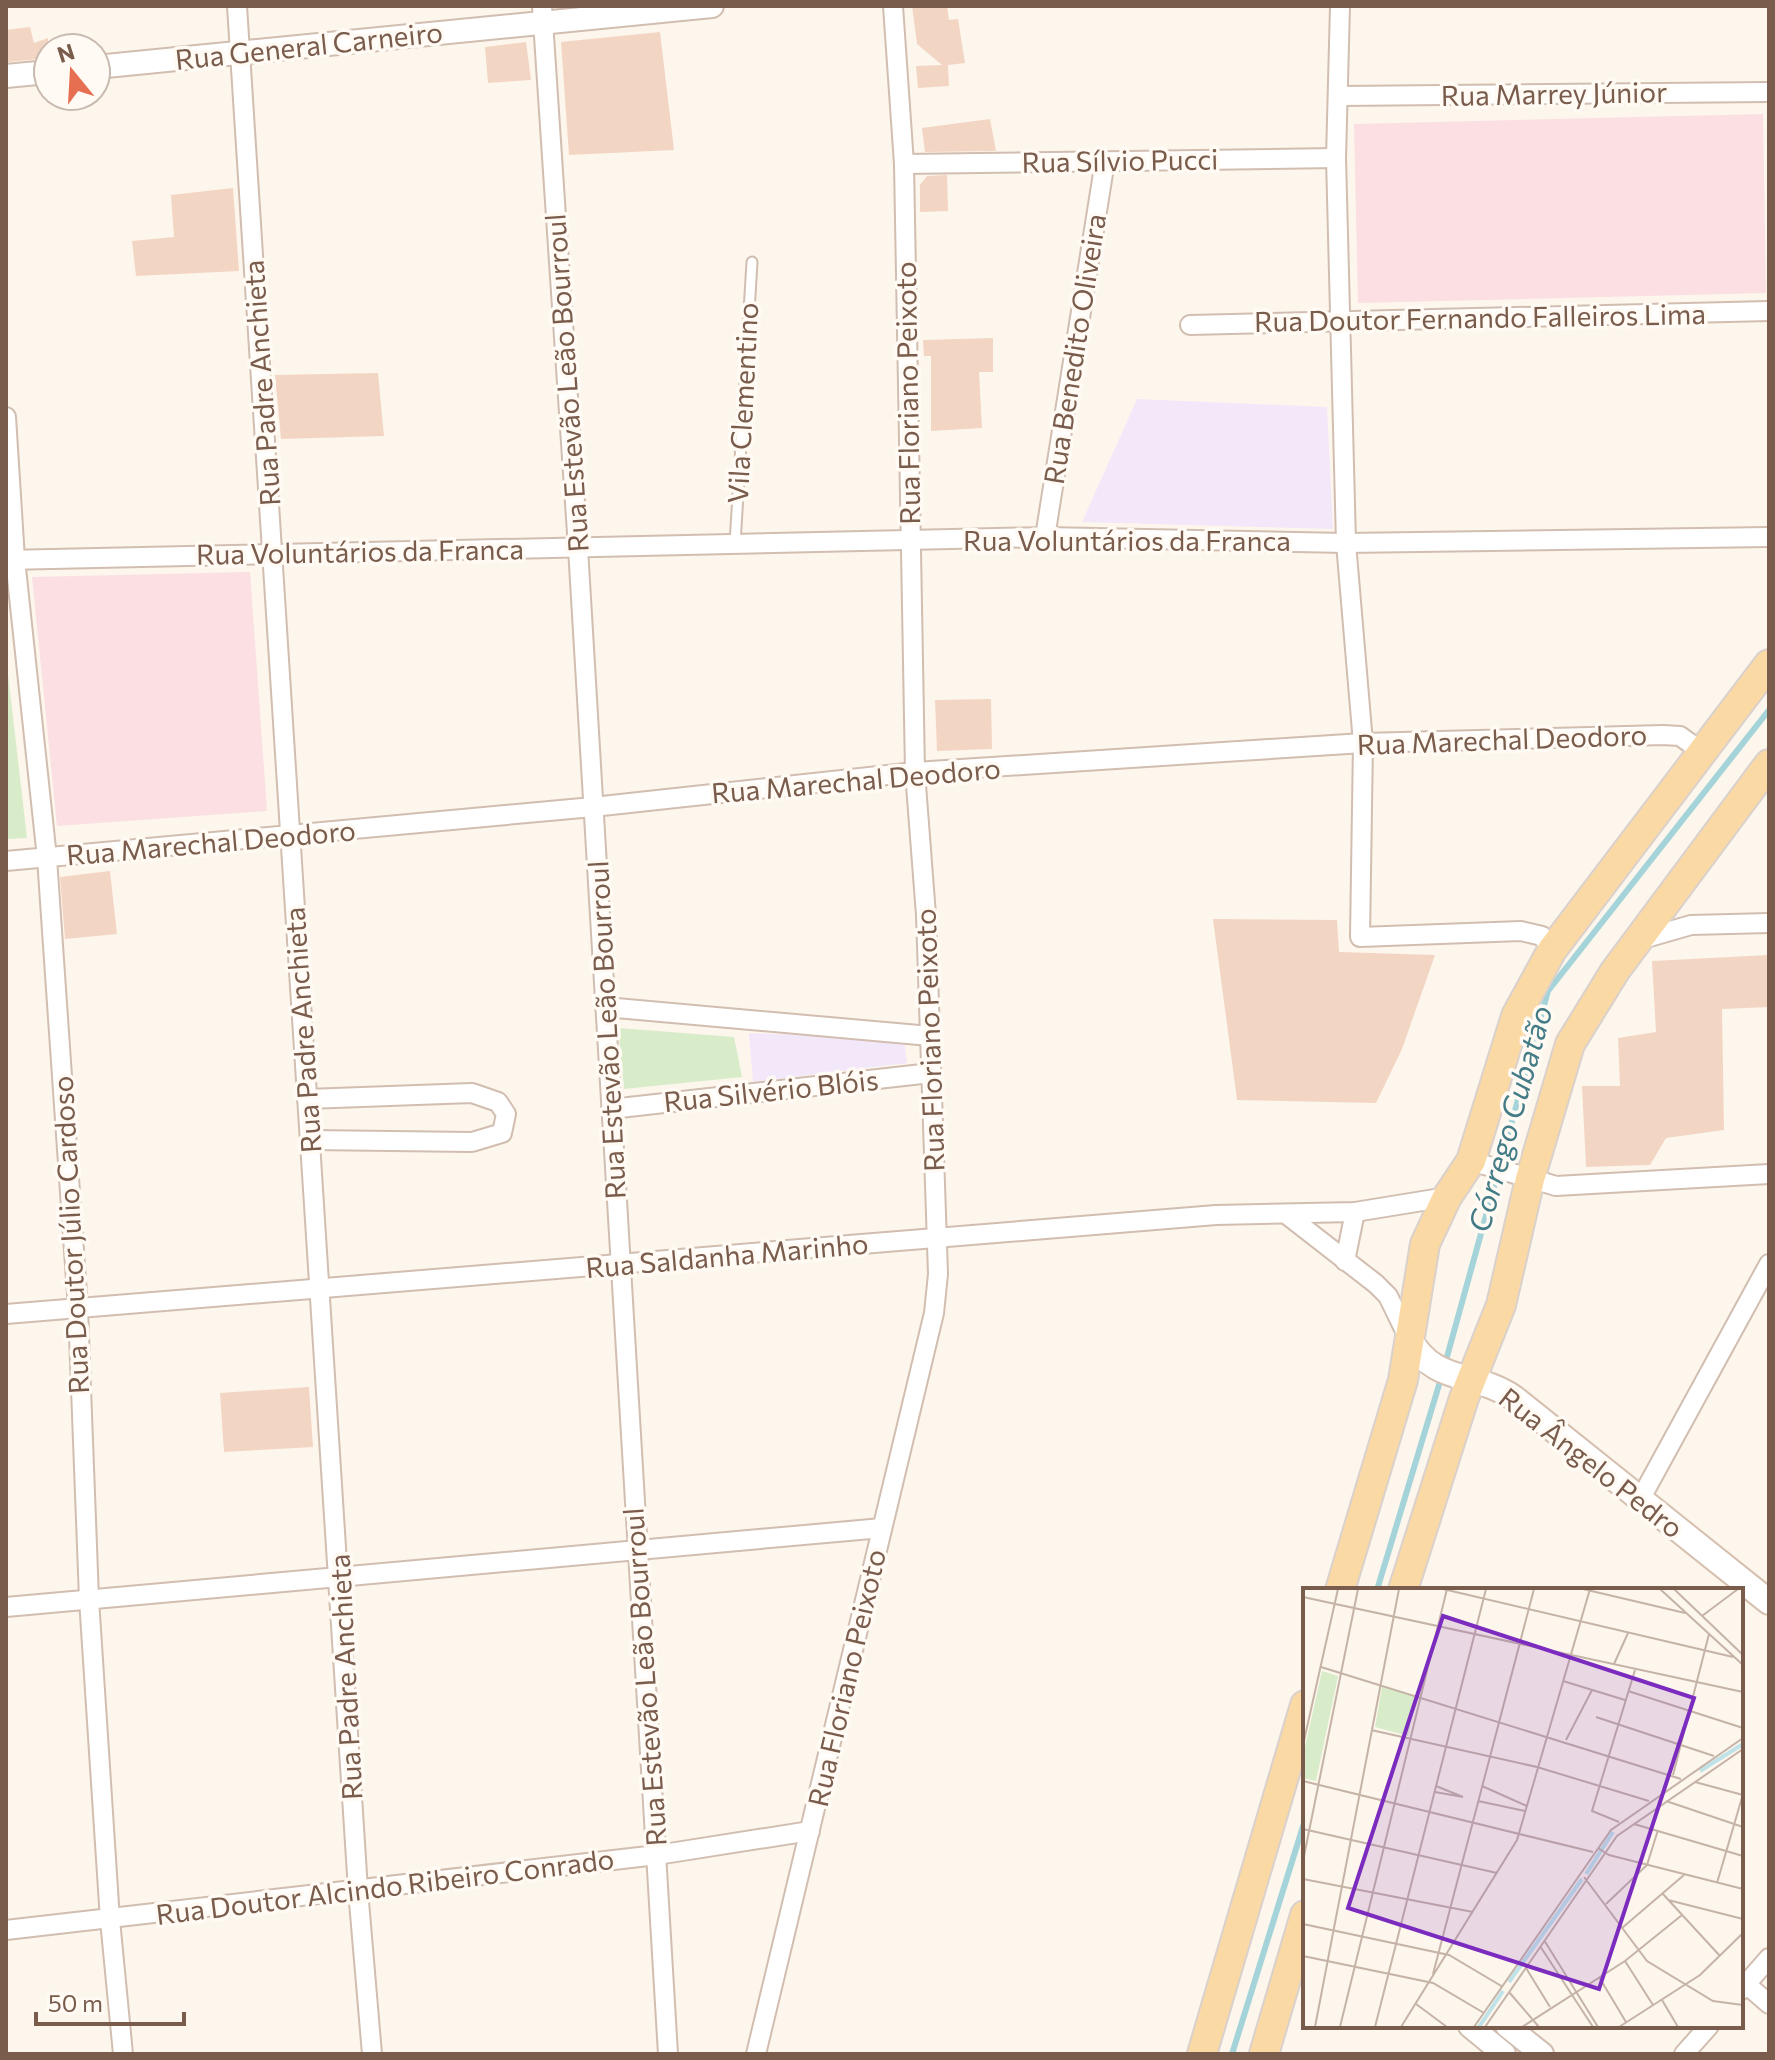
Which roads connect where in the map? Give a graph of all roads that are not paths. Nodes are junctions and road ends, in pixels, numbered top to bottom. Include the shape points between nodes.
1 (237, 6) edge
2 (712, 6) edge
3 (893, 6) edge
4 (1340, 6) edge
5 (542, 14) edge
6 (240, 53) junction
7 (112, 65) edge
8 (32, 74) edge
9 (6, 76) edge
10 (1769, 92) edge
11 (1339, 96) junction
12 (1336, 158) junction
13 (1105, 161) junction
14 (904, 164) junction
15 (752, 262) dead end
16 (1769, 311) edge
17 (1340, 320) junction
18 (1190, 325) dead end
19 (6, 417) edge
20 (1045, 537) junction
21 (1769, 537) edge
22 (911, 540) junction
23 (1346, 543) junction
24 (735, 544) junction
25 (578, 548) junction
26 (274, 554) junction
27 (10, 560) edge
28 (1769, 664) edge
29 (1363, 743) junction
30 (1702, 752) junction
31 (1769, 764) edge
32 (915, 772) junction
33 (593, 807) junction
34 (289, 835) junction
35 (47, 858) junction
36 (6, 861) edge
37 (1769, 923) edge
38 (1636, 941) junction
39 (1552, 950) junction
40 (605, 1007) junction
41 (930, 1036) junction
42 (931, 1073) junction
43 (307, 1099) junction
44 (611, 1109) junction
45 (310, 1140) junction
46 (1478, 1163) junction
47 (1769, 1174) edge
48 (1522, 1177) junction
49 (1447, 1197) junction
50 (1355, 1212) junction
51 (1286, 1214) junction
52 (937, 1238) junction
53 (1345, 1261) junction
54 (1769, 1264) edge
55 (621, 1265) junction
56 (321, 1289) junction
57 (78, 1309) junction
58 (6, 1314) edge
59 (1416, 1349) junction
60 (1463, 1378) junction
61 (1641, 1498) junction
62 (882, 1528) junction
63 (636, 1551) junction
64 (341, 1576) junction
65 (1341, 1588) edge
66 (1404, 1588) edge
67 (89, 1599) junction
68 (1769, 1602) edge
69 (6, 1607) edge
70 (1303, 1712) edge
71 (810, 1831) junction
72 (657, 1855) junction
73 (358, 1890) junction
74 (110, 1920) junction
75 (1303, 1922) edge
76 (6, 1930) edge
77 (1769, 1958) edge
78 (1743, 1987) edge
79 (1769, 2004) edge
80 (1472, 2028) edge
81 (1510, 2028) edge
82 (1707, 2028) edge
83 (123, 2054) edge
84 (372, 2054) edge
85 (668, 2054) edge
86 (756, 2054) edge
87 (1202, 2054) edge
88 (1264, 2054) edge
89 (1504, 2054) edge
90 (1542, 2054) edge
91 (1684, 2054) edge

1 - 6 street, Rua Padre Anchieta
2 - 5 street, Rua General Carneiro
3 - 14 street, Rua Floriano Peixoto
4 - 11 street
5 - 6 street, Rua General Carneiro
5 - 25 street, Rua Estevão Leão Bourroul
6 - 7 street, Rua General Carneiro
6 - 26 street, Rua Padre Anchieta
8 - 9 street
10 - 11 street, Rua Marrey Júnior
11 - 12 street
12 - 13 street, Rua Sílvio Pucci
12 - 17 street
13 - 14 street, Rua Sílvio Pucci
13 - 20 street, Rua Benedito Oliveira
14 - 22 street, Rua Floriano Peixoto
15 - 24 lane, Vila Clementino
16 - 17 street, Rua Doutor Fernando Falleiros Lima
17 - 18 street, Rua Doutor Fernando Falleiros Lima
17 - 23 street
19 - 27 street, Rua Doutor Júlio Cardoso
20 - 22 street, Rua Voluntários da Franca
20 - 23 street, Rua Voluntários da Franca
21 - 23 street, Rua Voluntários da Franca
22 - 24 street, Rua Voluntários da Franca
22 - 32 street, Rua Floriano Peixoto
23 - 29 street
24 - 25 street, Rua Voluntários da Franca
25 - 26 street, Rua Voluntários da Franca
25 - 33 street, Rua Estevão Leão Bourroul
26 - 27 street, Rua Voluntários da Franca
26 - 34 street, Rua Padre Anchieta
27 - 35 street, Rua Doutor Júlio Cardoso
28 - 30 main road
29 - 30 street, Rua Marechal Deodoro via 1663,735 1680,736
29 - 32 street, Rua Marechal Deodoro
29 - 39 street via 1360,937 1521,931 1542,936
30 - 39 main road
31 - 38 main road
32 - 33 street, Rua Marechal Deodoro
32 - 41 street, Rua Floriano Peixoto
33 - 34 street, Rua Marechal Deodoro
33 - 40 street, Rua Estevão Leão Bourroul
34 - 35 street, Rua Marechal Deodoro
34 - 43 street, Rua Padre Anchieta
35 - 36 street, Rua Marechal Deodoro
35 - 57 street, Rua Doutor Júlio Cardoso
37 - 38 street via 1691,925
38 - 48 main road via 1588,1008 1570,1044
39 - 46 main road via 1516,1016
40 - 41 street
40 - 44 street, Rua Estevão Leão Bourroul
41 - 42 street, Rua Floriano Peixoto
42 - 44 street, Rua Silvério Blóis
42 - 52 street, Rua Floriano Peixoto
43 - 45 street, Rua Padre Anchieta
43 - 45 street via 472,1093 498,1102 506,1114 502,1133 487,1140
44 - 55 street, Rua Estevão Leão Bourroul
45 - 56 street, Rua Padre Anchieta
46 - 48 street
46 - 49 main road
47 - 48 street via 1556,1186
48 - 60 main road via 1501,1305
49 - 50 street, Rua Saldanha Marinho
49 - 59 main road via 1425,1244
50 - 51 street, Rua Saldanha Marinho
50 - 53 street
51 - 52 street, Rua Saldanha Marinho
51 - 53 street
52 - 55 street, Rua Saldanha Marinho
52 - 62 street, Rua Floriano Peixoto via 934,1313
53 - 59 street via 1388,1296
54 - 61 street
55 - 56 street, Rua Saldanha Marinho
55 - 63 street, Rua Estevão Leão Bourroul
56 - 57 street, Rua Saldanha Marinho
56 - 64 street, Rua Padre Anchieta
57 - 58 street, Rua Saldanha Marinho
57 - 67 street, Rua Doutor Júlio Cardoso
59 - 60 main road, Rua Ângelo Pedro
59 - 65 main road
60 - 61 main road, Rua Ângelo Pedro via 1514,1398
60 - 66 main road
61 - 68 main road, Rua Ângelo Pedro
62 - 63 street
62 - 71 street, Rua Floriano Peixoto
63 - 64 street
63 - 72 street, Rua Estevão Leão Bourroul
64 - 67 street
64 - 73 street, Rua Padre Anchieta
67 - 69 street
67 - 74 street, Rua Doutor Júlio Cardoso
70 - 87 main road
71 - 72 street, Rua Doutor Alcindo Ribeiro Conrado
71 - 86 street, Rua Floriano Peixoto
72 - 73 street, Rua Doutor Alcindo Ribeiro Conrado
72 - 85 street, Rua Estevão Leão Bourroul
73 - 74 street, Rua Doutor Alcindo Ribeiro Conrado
73 - 84 street, Rua Padre Anchieta
74 - 76 street, Rua Doutor Alcindo Ribeiro Conrado
74 - 83 street, Rua Doutor Júlio Cardoso
75 - 88 main road
77 - 78 street
78 - 79 street
80 - 89 street
81 - 90 street
82 - 91 street

